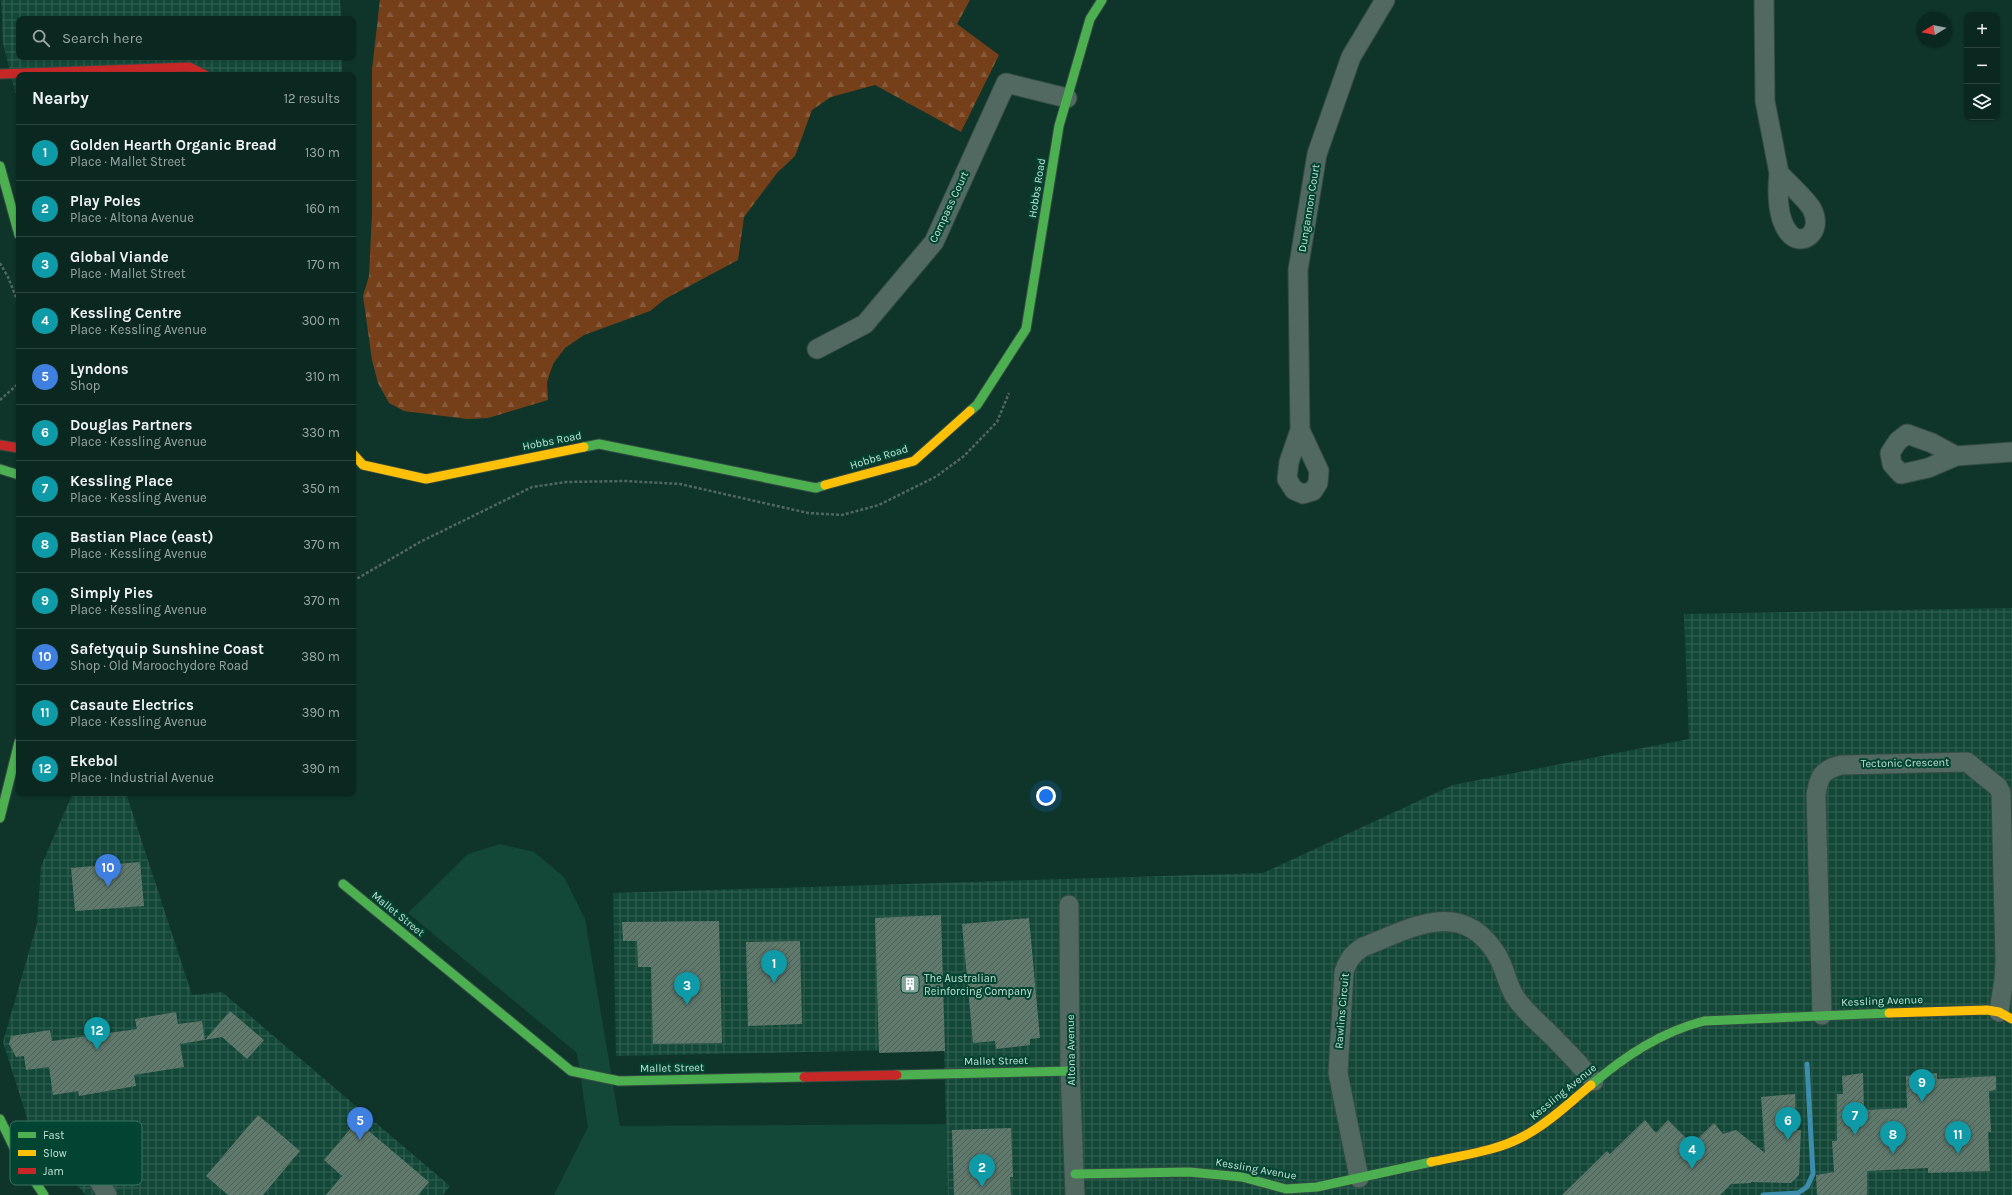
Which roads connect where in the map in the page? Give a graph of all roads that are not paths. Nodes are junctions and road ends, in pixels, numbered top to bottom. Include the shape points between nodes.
1 (1102, 0) edge
2 (1386, 0) edge
3 (1764, 0) edge
4 (54, 72) edge
5 (199, 72) edge
6 (16, 73) edge
7 (0, 74) edge
8 (1067, 98) junction
9 (0, 166) edge
10 (1779, 173) dead end
11 (16, 224) edge
12 (817, 349) dead end
13 (1300, 430) dead end
14 (0, 445) edge
15 (16, 448) edge
16 (2012, 452) edge
17 (1956, 456) dead end
18 (356, 457) edge
19 (0, 469) edge
20 (16, 474) edge
21 (16, 754) edge
22 (0, 818) edge
23 (343, 884) dead end
24 (1069, 905) dead end
25 (1822, 1015) junction
26 (2006, 1016) edge
27 (1070, 1071) junction
28 (1594, 1081) junction
29 (0, 1119) edge
30 (10, 1140) edge
31 (1075, 1174) junction
32 (1359, 1178) junction
33 (37, 1185) edge
34 (101, 1185) edge
35 (44, 1195) edge
36 (107, 1195) edge
37 (1075, 1195) edge

1 - 8 street, Hobbs Road via 1090,19
2 - 13 street, Dungannon Court via 1351,57 1317,154 1298,270
3 - 10 street via 1765,101
4 - 5 street via 189,67
6 - 7 street
8 - 12 street, Compass Court via 1006,83 934,242 865,324
8 - 18 street, Hobbs Road via 1059,126 1026,329 977,405 914,461 816,488 599,444 426,479 363,465
9 - 11 street
14 - 15 street
16 - 17 street
19 - 20 street
21 - 22 street
23 - 27 street, Mallet Street via 571,1070 619,1081
24 - 27 street, Altona Avenue
25 - 26 street, Kessling Avenue via 1987,1010
25 - 26 street, Tectonic Crescent via 1816,795 1818,782 1823,773 1841,765 1967,762 1998,786 2001,793
25 - 28 street, Kessling Avenue via 1724,1019 1681,1027 1635,1052
27 - 31 street, Altona Avenue
28 - 32 street, Kessling Avenue via 1546,1123 1525,1136 1501,1146
28 - 32 street, Rawlins Circuit via 1523,1007 1508,983 1494,952 1481,934 1470,926 1441,921 1422,924 1363,947 1347,960 1344,972 1338,1061
29 - 30 street
31 - 32 street, Kessling Avenue via 1220,1173 1294,1189
31 - 37 street, Altona Avenue
33 - 35 street
34 - 36 street

